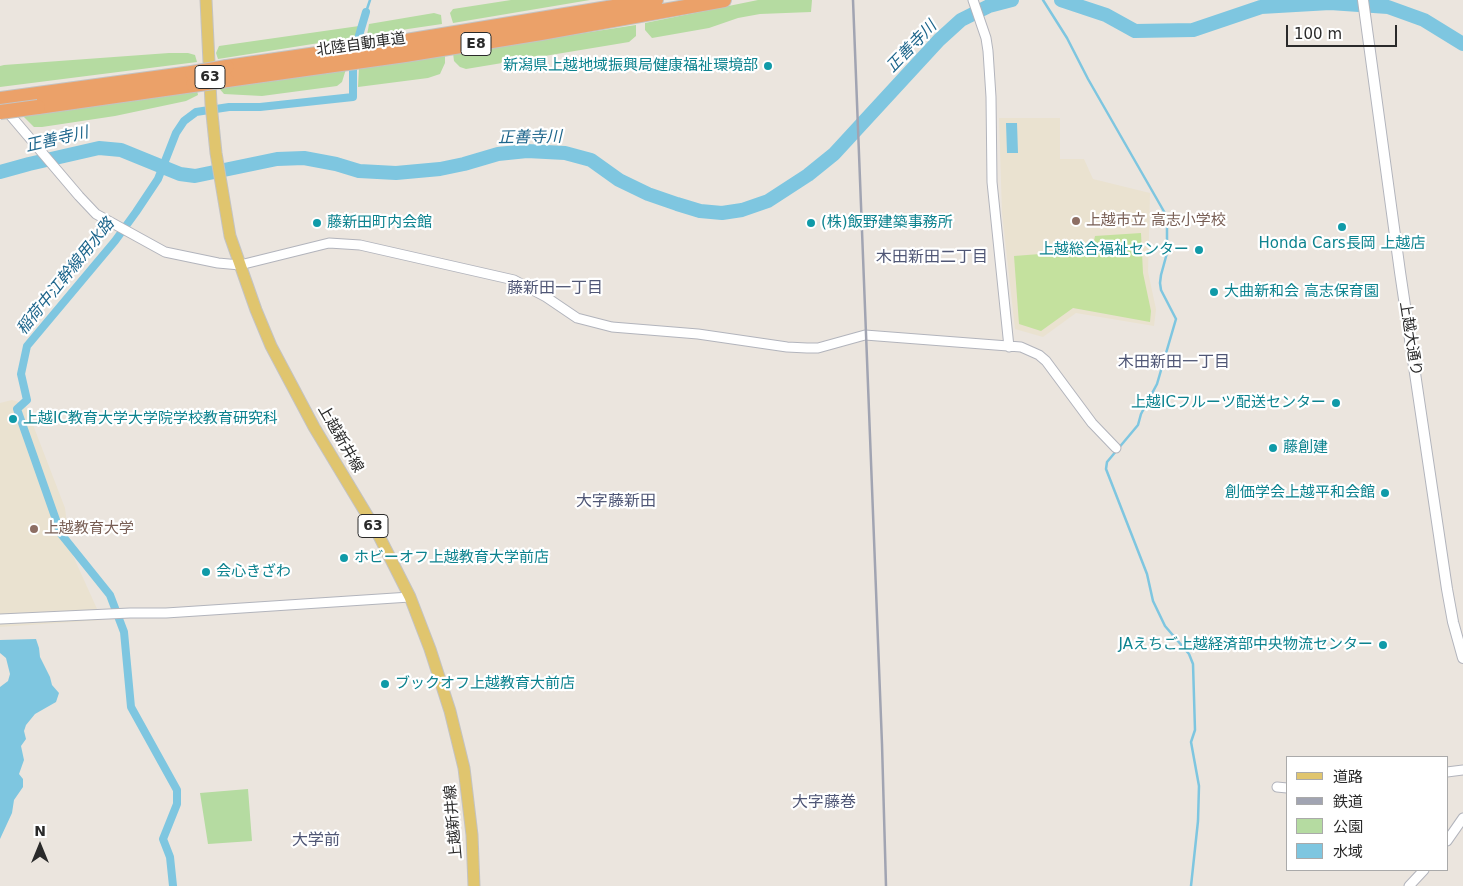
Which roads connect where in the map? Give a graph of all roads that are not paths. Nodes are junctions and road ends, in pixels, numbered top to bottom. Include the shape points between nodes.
1 (206, 0) edge
2 (656, 0) edge
3 (724, 0) edge
4 (1363, 0) edge
5 (973, 1) edge
6 (227, 74) junction
7 (192, 79) junction
8 (0, 99) edge
9 (0, 104) edge
10 (0, 112) edge
11 (240, 264) junction
12 (1009, 347) junction
13 (1116, 448) dead end
14 (410, 597) junction
15 (0, 620) edge
16 (1463, 658) edge
17 (1463, 770) edge
18 (1448, 772) edge
19 (1463, 818) edge
20 (1448, 840) edge
21 (1423, 871) edge
22 (474, 886) edge
23 (1409, 886) edge

1 - 11 main road, 上越新井線 / 63 via 216,153 230,236
2 - 6 highway, 北陸自動車道 / E8
3 - 6 highway, 北陸自動車道 / E8 via 444,49
4 - 16 main road, 上越大通り via 1447,589
5 - 12 street via 986,38 991,97 992,182
6 - 7 highway, 北陸自動車道 / E8, bridge
7 - 8 highway, 北陸自動車道 / E8
7 - 10 highway, 北陸自動車道 / E8, bridge
9 - 11 street via 96,214 165,252
11 - 12 street via 329,243 360,245 514,280 539,292 577,318 612,327 698,334 787,347 818,348 865,335
11 - 14 main road, 上越新井線 / 63 via 272,346
12 - 13 street via 1031,351 1046,361 1092,423
14 - 15 street
14 - 22 main road, 上越新井線 / 63 via 450,711 464,768
17 - 18 street
19 - 20 street
21 - 23 street

